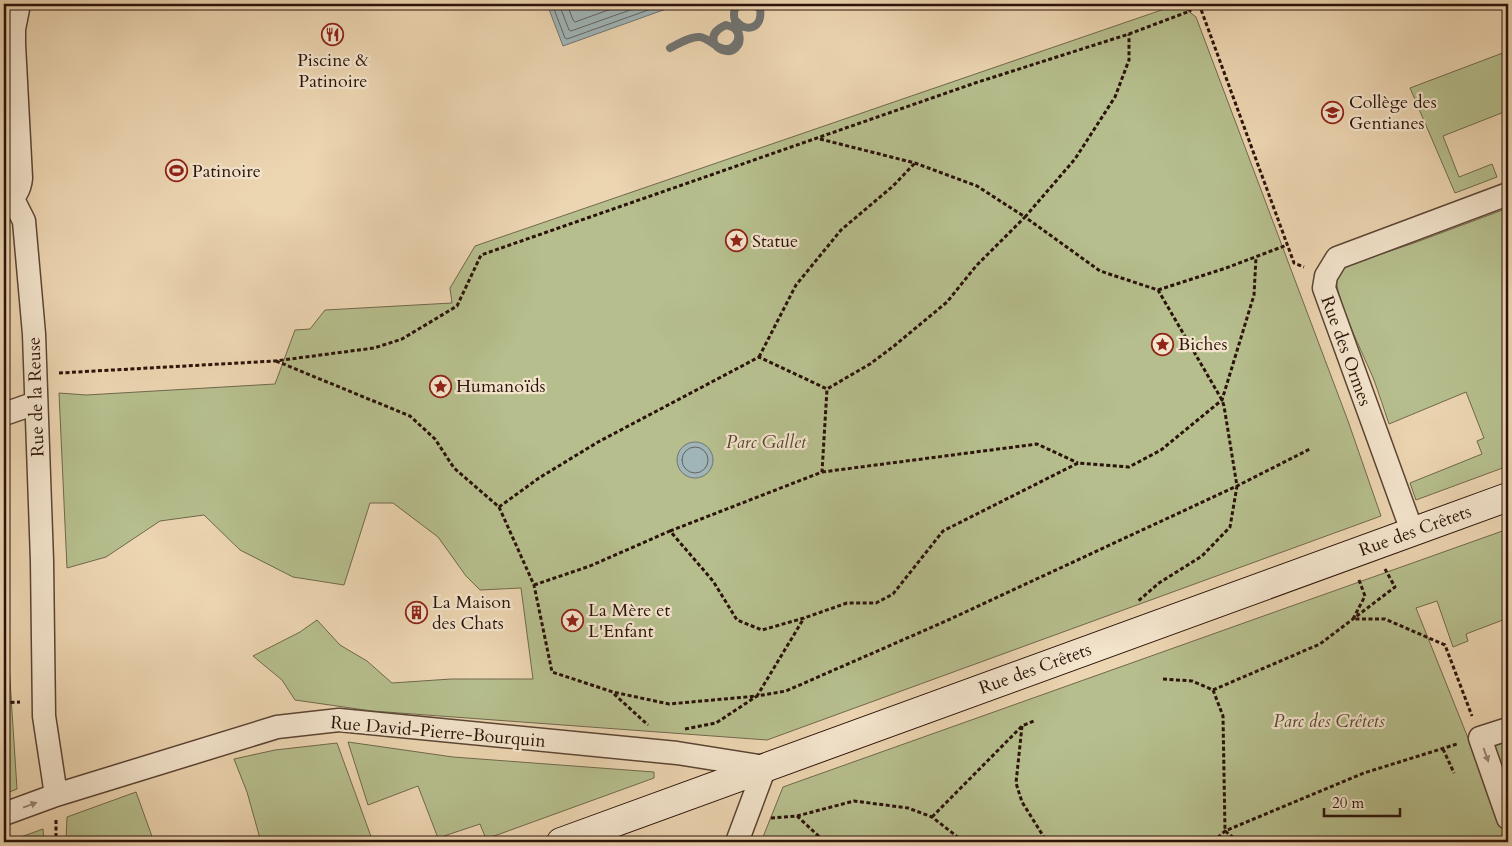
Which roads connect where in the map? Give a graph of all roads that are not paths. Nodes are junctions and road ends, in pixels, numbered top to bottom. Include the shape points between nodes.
1 (19, 4) edge
2 (1508, 194) edge
3 (8, 202) edge
4 (36, 403) junction
5 (4, 414) edge
6 (1508, 496) edge
7 (1412, 531) junction
8 (1508, 729) edge
9 (765, 767) junction
10 (56, 795) junction
11 (4, 814) edge
12 (1508, 818) edge
13 (561, 842) edge
14 (737, 842) edge

1 - 3 street, Rue de la Reuse via 14,44 21,178 18,192
2 - 7 street, Rue des Ormes via 1338,258 1326,276 1324,288
3 - 4 street, Rue de la Reuse via 24,221 34,334
4 - 5 street
4 - 10 street, Rue de la Reuse via 44,716
6 - 7 street, Rue des Crêtets
7 - 9 street, Rue des Crêtets
8 -> 12 street via 1476,727
9 - 10 street, Rue David-Pierre-Bourquin via 677,753 339,720 277,727
9 - 13 street, Rue des Crêtets
9 - 14 street
11 -> 10 street, Rue David-Pierre-Bourquin

